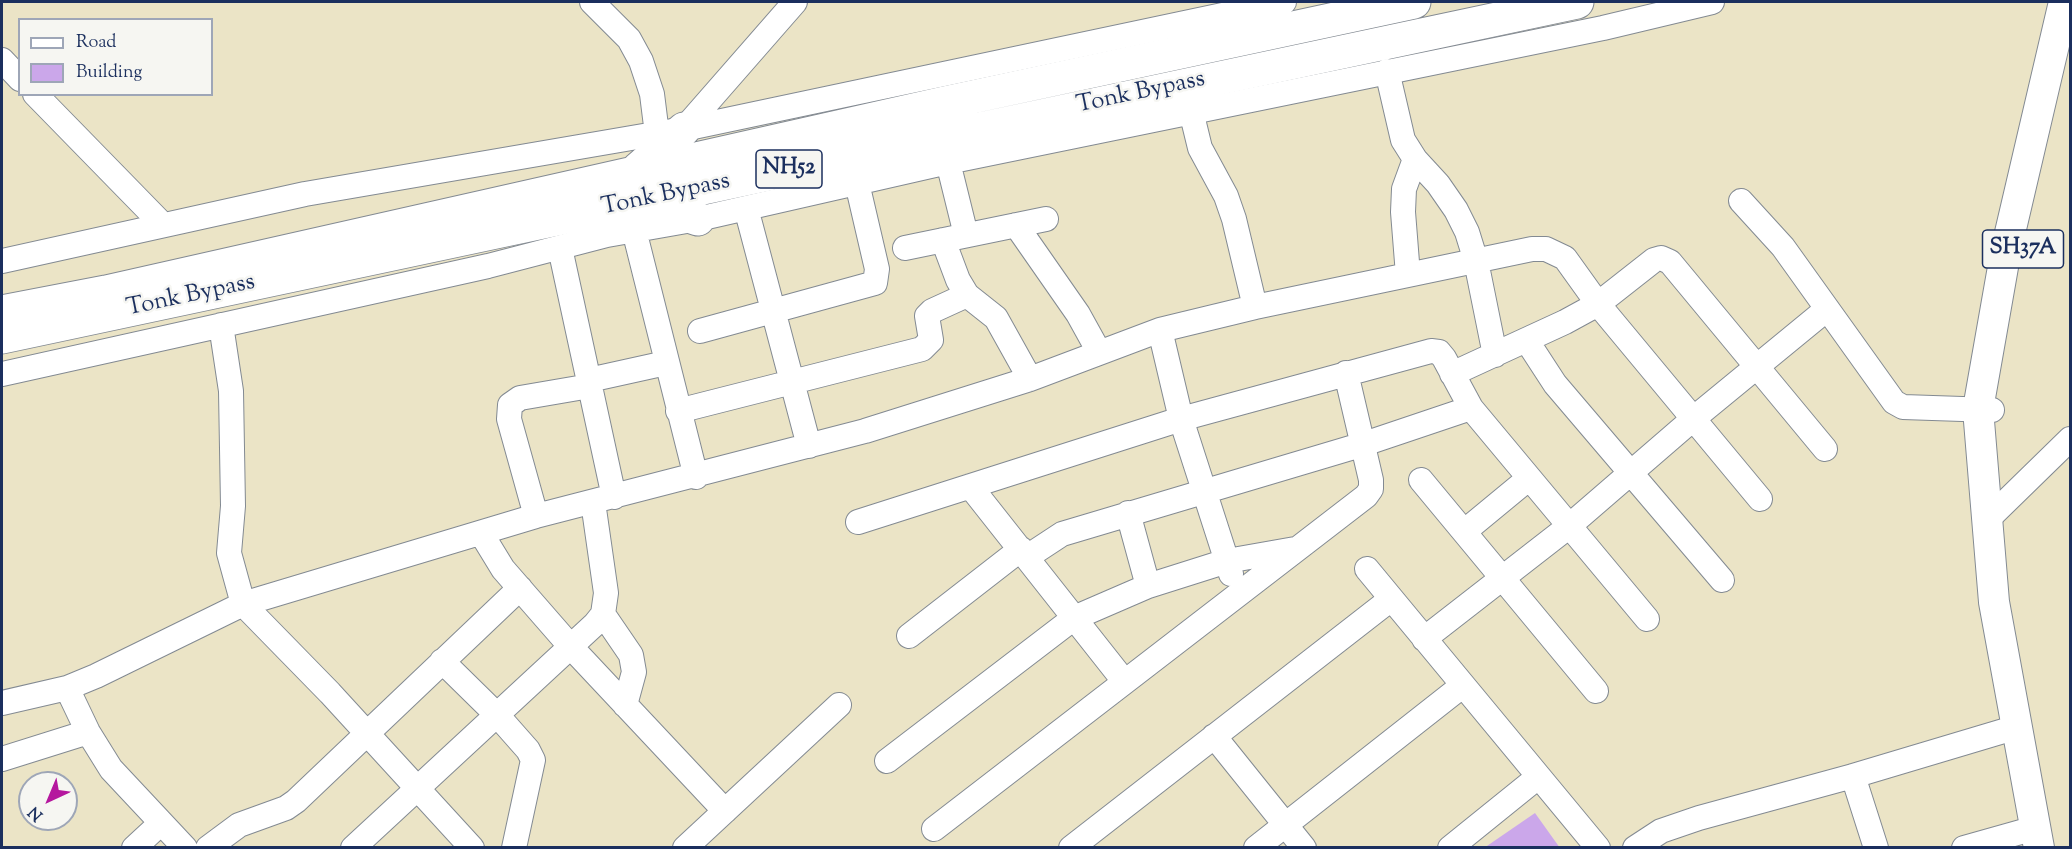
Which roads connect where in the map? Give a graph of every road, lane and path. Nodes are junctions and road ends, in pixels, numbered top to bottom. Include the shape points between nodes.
1 (592, 2) edge
2 (795, 2) edge
3 (1284, 2) edge
4 (1414, 2) edge
5 (1577, 2) edge
6 (1712, 2) edge
7 (2064, 2) edge
8 (2070, 51) edge
9 (2, 60) edge
10 (1387, 71) junction
11 (18, 77) edge
12 (37, 96) edge
13 (1191, 111) junction
14 (671, 132) junction
15 (1415, 159) junction
16 (948, 162) junction
17 (857, 183) junction
18 (637, 201) junction
19 (1741, 201) dead end
20 (746, 208) junction
21 (698, 219) joint
22 (1046, 219) dead end
23 (164, 225) junction
24 (1016, 225) junction
25 (954, 238) junction
26 (560, 248) junction
27 (906, 248) dead end
28 (2, 261) edge
29 (1476, 261) junction
30 (1408, 275) junction
31 (967, 295) junction
32 (1598, 304) junction
33 (1255, 307) junction
34 (1827, 309) junction
35 (2, 312) edge
36 (774, 312) junction
37 (221, 326) junction
38 (1160, 330) junction
39 (700, 331) dead end
40 (2, 337) edge
41 (1527, 341) junction
42 (1099, 352) junction
43 (1495, 355) junction
44 (666, 363) junction
45 (1756, 367) junction
46 (1346, 373) junction
47 (2, 374) edge
48 (1452, 374) junction
49 (1030, 379) junction
50 (792, 381) junction
51 (589, 383) junction
52 (1471, 408) junction
53 (1985, 410) junction
54 (678, 411) junction
55 (1181, 419) junction
56 (1693, 419) junction
57 (2070, 439) edge
58 (1364, 444) junction
59 (809, 446) junction
60 (1826, 448) dead end
61 (1630, 474) junction
62 (696, 477) junction
63 (1528, 479) junction
64 (1421, 480) dead end
65 (970, 486) junction
66 (1204, 490) junction
67 (1760, 499) dead end
68 (603, 500) junction
69 (1128, 513) junction
70 (536, 516) junction
71 (1986, 521) junction
72 (858, 522) dead end
73 (1568, 528) junction
74 (1465, 531) junction
75 (481, 532) junction
76 (1295, 549) junction
77 (1024, 553) junction
78 (1227, 561) junction
79 (1367, 569) dead end
80 (1504, 577) junction
81 (1722, 580) dead end
82 (1148, 586) junction
83 (519, 588) junction
84 (1238, 594) junction
85 (1391, 599) junction
86 (243, 604) junction
87 (603, 614) junction
88 (1074, 618) junction
89 (1647, 619) dead end
90 (909, 636) dead end
91 (1424, 639) junction
92 (571, 647) junction
93 (442, 662) junction
94 (1124, 681) junction
95 (1462, 686) junction
96 (67, 688) junction
97 (1596, 691) dead end
98 (2, 703) edge
99 (625, 705) junction
100 (839, 705) dead end
101 (498, 716) junction
102 (2017, 727) junction
103 (88, 732) junction
104 (367, 733) junction
105 (1214, 736) junction
106 (2, 759) edge
107 (887, 761) dead end
108 (1853, 776) junction
109 (1538, 777) junction
110 (419, 789) junction
111 (725, 811) junction
112 (161, 823) junction
113 (1286, 824) junction
114 (934, 829) dead end
115 (2037, 838) edge
116 (134, 848) edge
117 (185, 848) edge
118 (208, 848) edge
119 (353, 848) edge
120 (472, 848) edge
121 (514, 848) edge
122 (685, 848) edge
123 (1071, 848) edge
124 (1256, 848) edge
125 (1304, 848) edge
126 (1450, 848) edge
127 (1598, 848) edge
128 (1635, 848) edge
129 (1876, 848) edge
130 (1964, 848) edge

1 - 14 street via 629,39
2 - 14 street
3 - 14 street
4 - 18 highway, NH52
5 - 18 highway, Tonk Bypass / NH52
6 - 10 street
7 - 53 main road, SH37A via 2006,250
8 - 53 main road, SH37A
9 - 11 street
10 - 13 street
10 - 15 street via 1403,140
12 - 23 street
13 - 16 street
13 - 33 street via 1200,148 1234,219
14 - 18 highway
14 - 23 street via 306,194
15 - 29 street via 1456,210
15 - 30 street via 1404,189
16 - 17 street
16 - 25 street
17 - 20 street
17 - 36 street via 877,269 875,283
18 - 21 highway
18 - 26 street
18 - 35 highway, NH52
18 - 40 highway, Tonk Bypass / NH52
18 - 44 street
19 - 34 street via 1783,247
20 - 21 street
20 - 36 street
22 - 24 street
23 - 28 street
24 - 25 street
24 - 42 street via 1078,314
25 - 27 street
25 - 31 street via 958,280
26 - 37 street
26 - 51 street
29 - 30 street
29 - 32 street via 1546,249 1565,258
29 - 43 street
30 - 33 street
31 - 49 street via 996,318
31 - 50 street via 927,316 931,340 922,349
32 - 41 street
32 - 45 street via 1661,258 1670,262
32 - 56 street
33 - 38 street
34 - 45 street
34 - 53 street via 1894,402 1903,407
36 - 39 street
36 - 50 street
37 - 47 street
37 - 86 street via 231,391 229,553
38 - 42 street
38 - 55 street
41 - 43 street
41 - 61 street via 1555,384
42 - 49 street
43 - 48 street
44 - 51 street
44 - 54 street
45 - 56 street
45 - 60 street
46 - 48 street via 1431,351 1439,352
46 - 55 street
46 - 58 street
48 - 52 street
49 - 59 street
50 - 54 street
50 - 59 street
51 - 68 street
51 - 70 street via 520,398 510,405 509,419
52 - 58 street
52 - 63 street
53 - 71 main road, SH37A via 1982,449
54 - 62 street
55 - 65 street
55 - 66 street
56 - 61 street
56 - 67 street
57 - 71 street
58 - 66 street
58 - 76 street via 1371,489
59 - 62 street
61 - 73 street
61 - 81 street
62 - 68 street
63 - 73 street
63 - 74 street
64 - 74 street
65 - 72 street
65 - 77 street
66 - 69 street
66 - 78 street
68 - 70 street
68 - 87 street
69 - 77 street via 1062,534
69 - 82 street
70 - 75 street
71 - 102 main road, SH37A via 1994,602
73 - 80 street
73 - 89 street
74 - 80 street
75 - 83 street
75 - 86 street
76 - 78 street
76 - 84 street
77 - 88 street
77 - 90 street
78 - 82 street
78 - 84 street
79 - 85 street
80 - 91 street
80 - 97 street
82 - 88 street
83 - 92 street
83 - 93 street
84 - 94 street
85 - 91 street
85 - 105 street
86 - 96 street
86 - 104 street
87 - 92 street
87 - 99 street via 631,655 634,672
88 - 94 street
88 - 107 street
91 - 95 street
92 - 99 street
92 - 101 street
93 - 101 street
93 - 104 street
94 - 114 street
95 - 109 street
95 - 113 street
96 - 98 street
96 - 103 street
99 - 111 street
100 - 111 street
101 - 110 street
101 - 121 street via 533,760
102 - 108 street
102 - 115 main road, SH37A
103 - 106 street
103 - 112 street via 111,769
104 - 110 street
104 - 118 street via 296,801 239,825
105 - 113 street
105 - 123 street
108 - 128 street via 1699,818 1661,831
108 - 129 street
109 - 126 street
109 - 127 street
110 - 119 street
110 - 120 street
111 - 122 street
112 - 116 street
112 - 117 street
113 - 124 street
113 - 125 street
115 - 130 street

